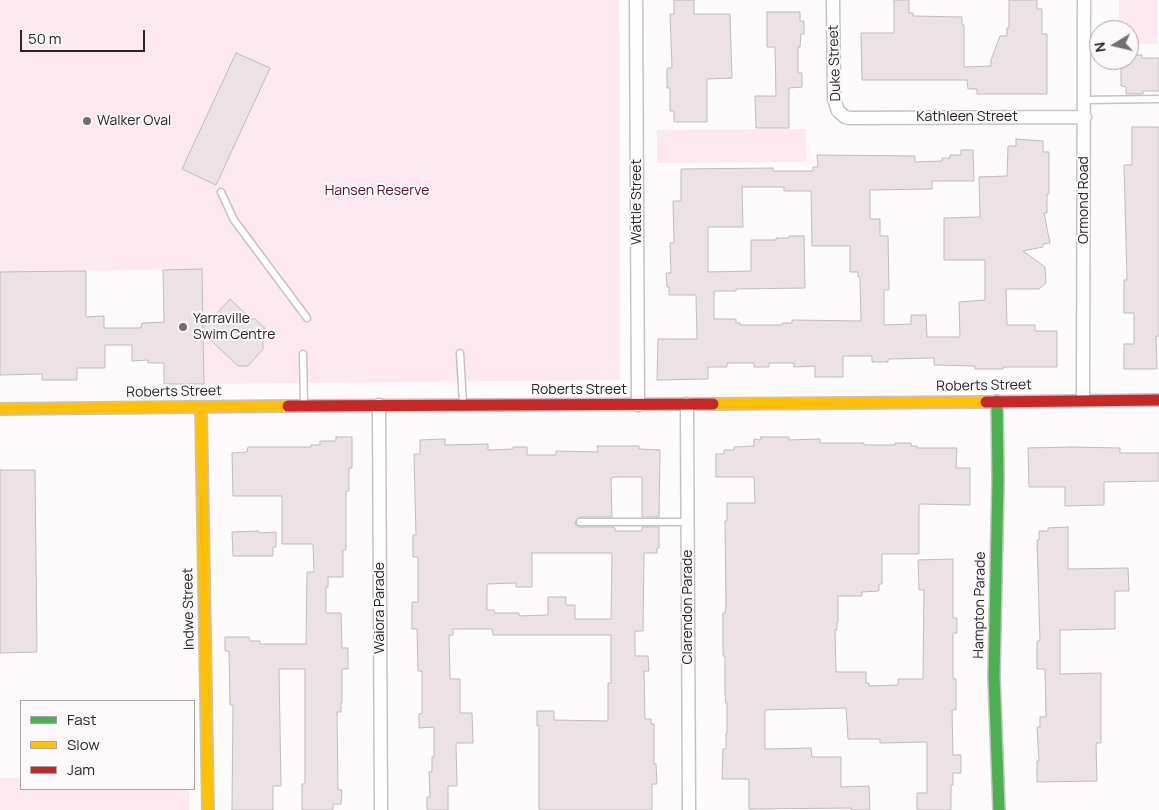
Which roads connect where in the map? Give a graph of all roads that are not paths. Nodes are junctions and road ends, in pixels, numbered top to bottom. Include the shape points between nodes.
1 (636, 0) edge
2 (833, 0) edge
3 (1084, 0) edge
4 (1159, 99) edge
5 (1084, 100) junction
6 (1085, 117) junction
7 (850, 118) joint
8 (221, 192) dead end
9 (307, 318) dead end
10 (460, 353) dead end
11 (303, 354) dead end
12 (1083, 400) junction
13 (1159, 400) edge
14 (997, 401) junction
15 (687, 404) junction
16 (379, 405) junction
17 (463, 405) junction
18 (638, 405) junction
19 (201, 406) junction
20 (304, 406) junction
21 (0, 409) edge
22 (580, 522) dead end
23 (687, 522) junction
24 (208, 810) edge
25 (381, 810) edge
26 (688, 810) edge
27 (999, 810) edge

1 - 18 street, Wattle Street
2 - 7 street, Duke Street via 834,99 838,111
3 - 5 street, Ormond Road
4 - 5 lane
5 - 6 street, Ormond Road
6 - 7 street, Kathleen Street
6 - 12 street, Ormond Road
8 - 9 lane via 234,220
10 - 17 lane
11 - 20 lane
12 - 13 street, Roberts Street
12 - 14 street, Roberts Street
14 - 15 street, Roberts Street
14 - 27 street, Hampton Parade via 994,676
15 - 18 street, Roberts Street
15 - 23 street, Clarendon Parade
16 - 17 street, Roberts Street
16 - 20 street, Roberts Street
16 - 25 street, Waiora Parade
17 - 18 street, Roberts Street
19 - 20 street, Roberts Street
19 - 21 street, Roberts Street
19 - 24 street, Indwe Street
22 - 23 lane
23 - 26 street, Clarendon Parade

